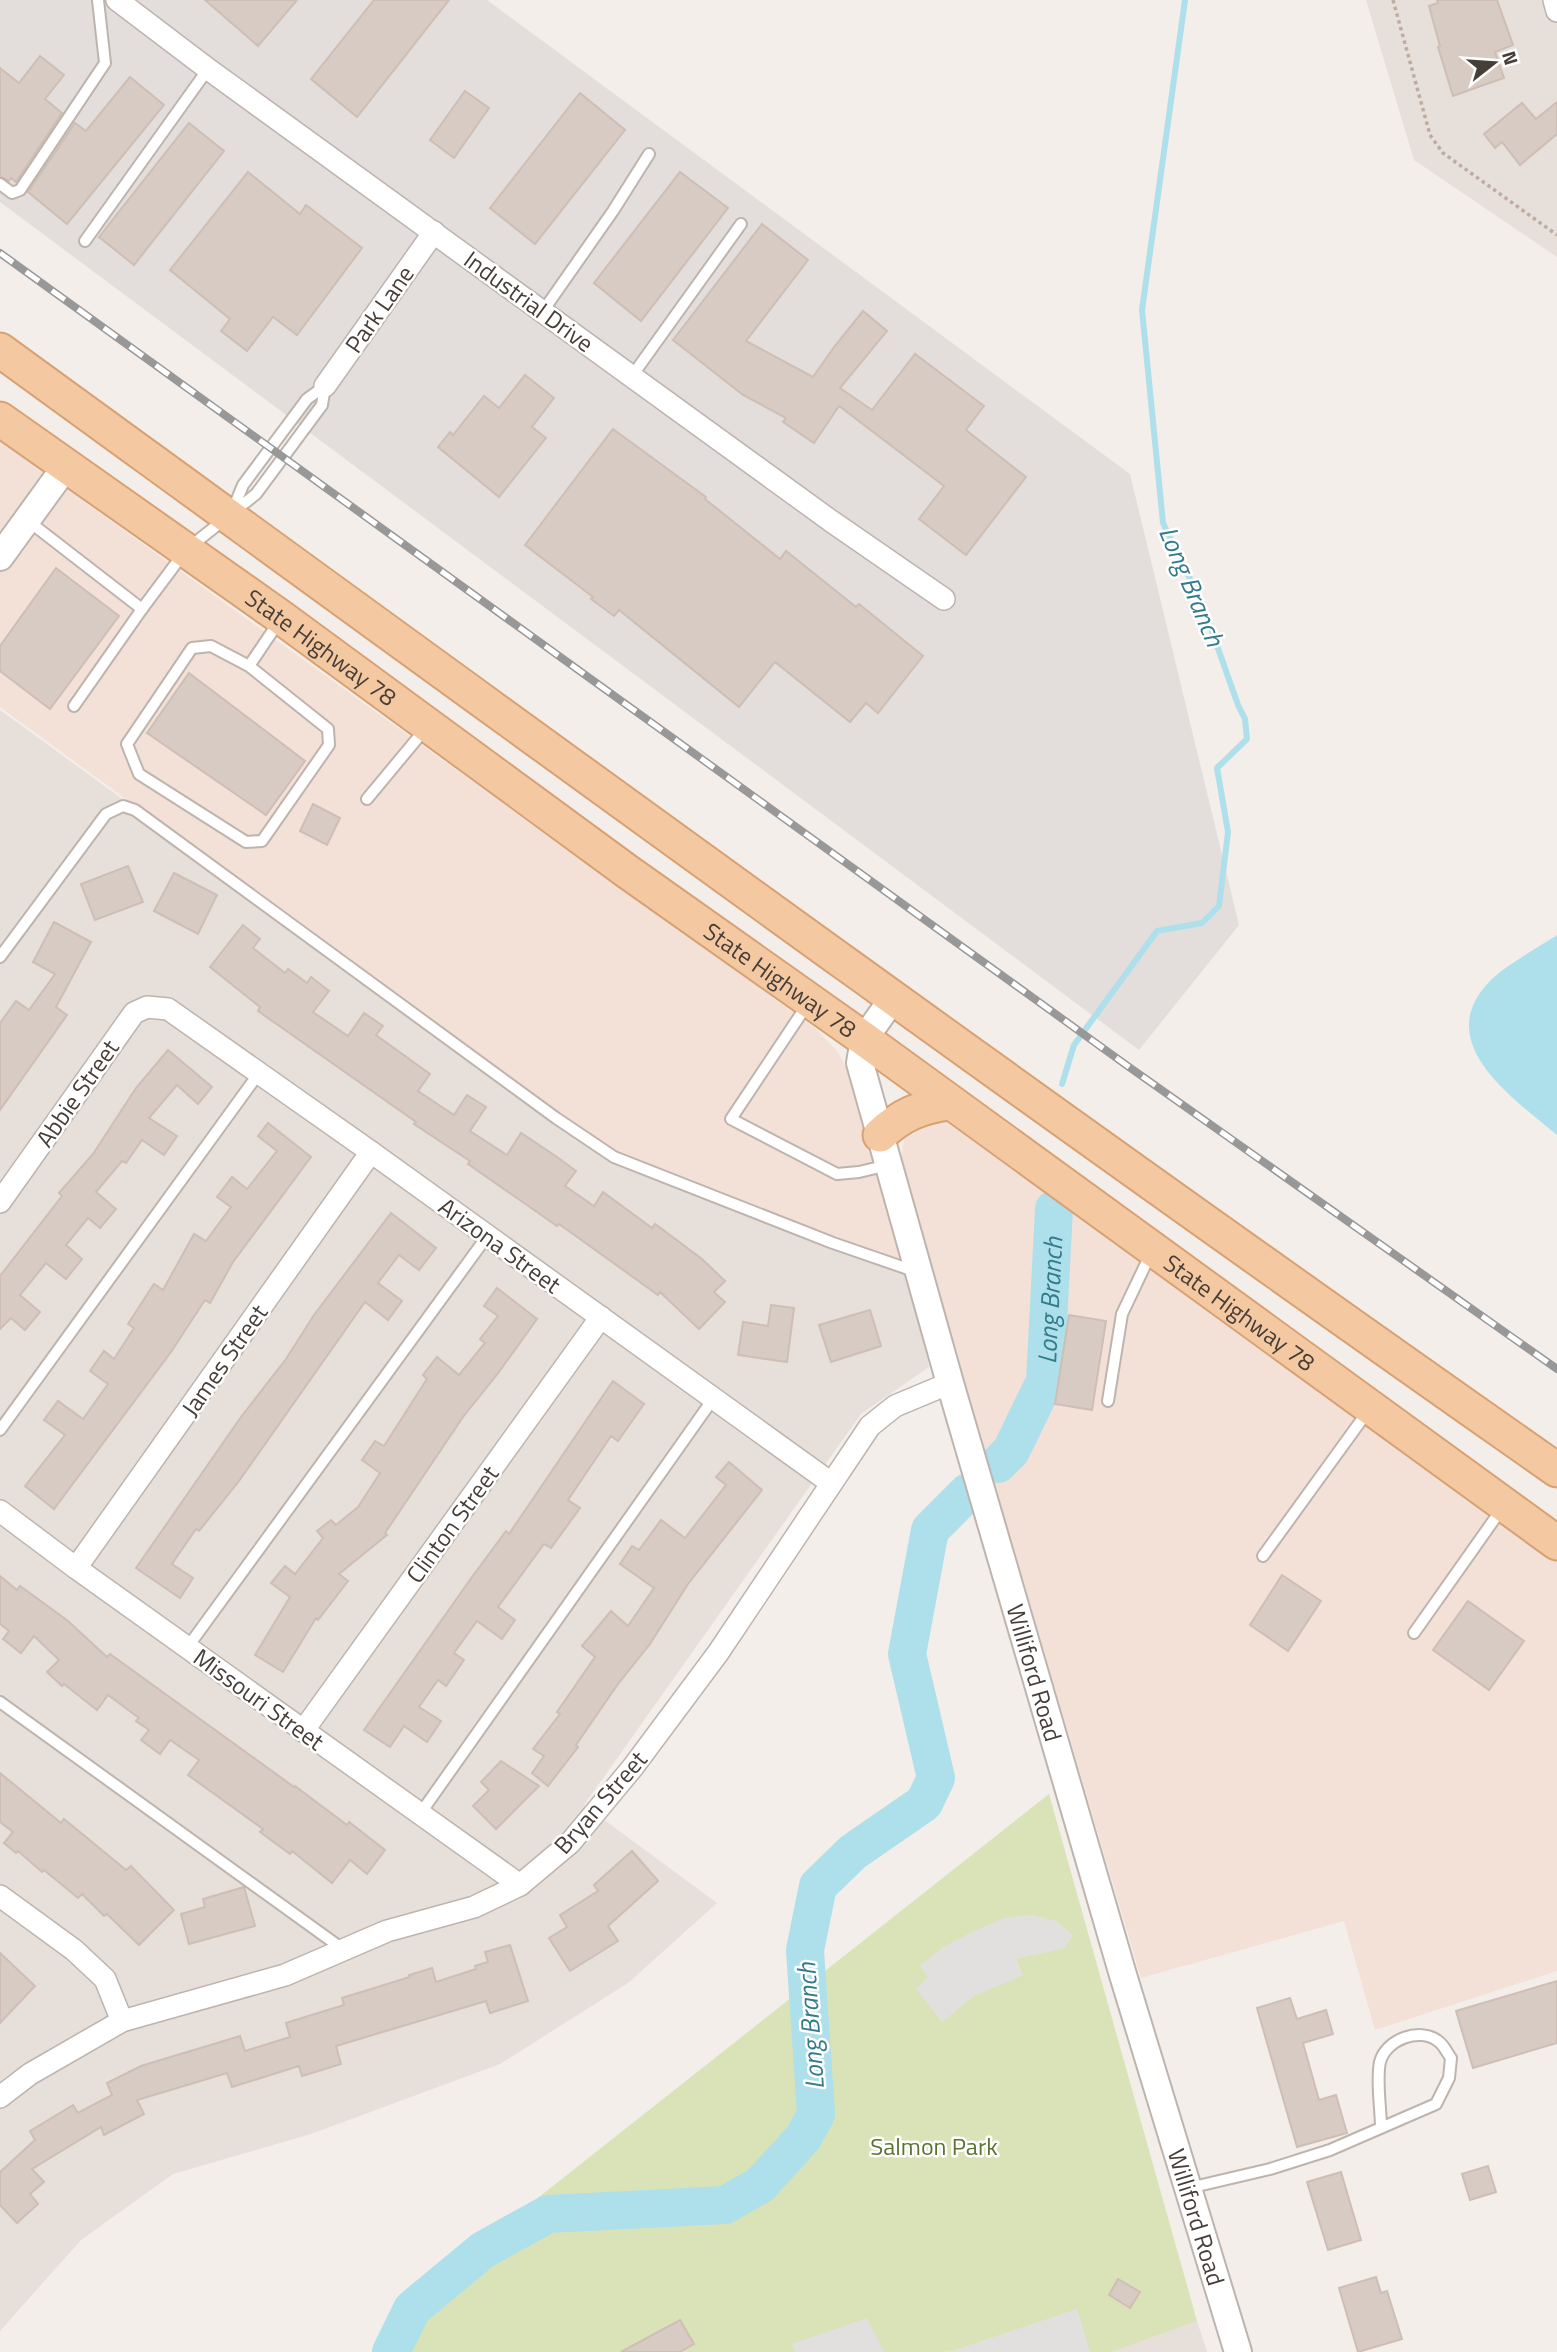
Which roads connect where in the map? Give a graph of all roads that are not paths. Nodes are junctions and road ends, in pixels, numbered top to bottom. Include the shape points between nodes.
1 (98, 0) edge
2 (117, 0) edge
3 (1554, 0) edge
4 (1557, 11) edge
5 (208, 69) junction
6 (649, 154) dead end
7 (0, 184) edge
8 (741, 224) dead end
9 (434, 232) junction
10 (85, 241) dead end
11 (542, 311) junction
12 (0, 350) edge
13 (632, 376) junction
14 (325, 386) joint
15 (0, 419) edge
16 (66, 466) junction
17 (230, 517) junction
18 (27, 519) junction
19 (186, 550) junction
20 (0, 557) edge
21 (944, 599) dead end
22 (142, 609) junction
23 (282, 618) junction
24 (249, 666) junction
25 (74, 706) dead end
26 (428, 725) junction
27 (367, 799) dead end
28 (0, 957) edge
29 (894, 997) junction
30 (810, 1001) junction
31 (168, 1009) joint
32 (864, 1040) junction
33 (259, 1073) junction
34 (949, 1103) junction
35 (884, 1150) junction
36 (371, 1152) junction
37 (0, 1202) edge
38 (488, 1235) junction
39 (1153, 1251) junction
40 (918, 1272) junction
41 (601, 1317) junction
42 (950, 1383) junction
43 (713, 1399) junction
44 (1108, 1401) dead end
45 (1370, 1408) junction
46 (0, 1430) edge
47 (1557, 1469) edge
48 (831, 1483) junction
49 (1504, 1505) junction
50 (0, 1511) edge
51 (1557, 1543) edge
52 (1263, 1556) dead end
53 (76, 1568) junction
54 (1414, 1633) dead end
55 (187, 1648) junction
56 (0, 1702) edge
57 (303, 1731) junction
58 (420, 1814) junction
59 (520, 1885) junction
60 (0, 1896) edge
61 (344, 1950) junction
62 (122, 2021) junction
63 (0, 2097) edge
64 (1381, 2128) junction
65 (1189, 2188) junction
66 (1238, 2352) edge

1 - 7 lane via 104,63 20,190 12,193
2 - 5 street, Industrial Drive
3 - 4 street
5 - 9 street, Industrial Drive
5 - 10 lane
6 - 11 lane
8 - 13 lane
9 - 11 street, Industrial Drive
9 - 14 street, Park Lane
11 - 13 street, Industrial Drive
12 - 17 main road, State Highway 78
13 - 21 street, Industrial Drive
14 - 17 lane, Park Lane via 322,405 256,494
15 - 16 main road, State Highway 78
16 - 18 street
16 - 19 main road, State Highway 78
17 - 19 lane, Park Lane
17 - 29 main road, State Highway 78
18 - 20 street
18 - 22 lane
19 - 22 lane, Park Lane
19 - 23 main road, State Highway 78
22 - 25 lane, Park Lane
23 - 24 lane
23 - 26 main road, State Highway 78
24 - 24 lane via 328,729 329,745 262,841 246,842 139,774 127,744 192,648 211,646
26 - 27 lane
26 - 30 main road, State Highway 78
28 - 40 lane via 106,814 122,806 135,810 614,1157
29 - 32 street
29 - 47 main road, State Highway 78
30 - 32 main road, State Highway 78
30 - 35 lane via 731,1119 837,1174 859,1172
31 - 33 street, Arizona Street
31 - 37 street, Abbie Street via 147,1007 134,1013
32 - 34 main road, State Highway 78
32 - 35 street, Williford Road via 860,1063
33 - 36 street, Arizona Street
33 - 46 lane
34 - 35 main road via 923,1107 894,1121
34 - 39 main road, State Highway 78
35 - 40 street, Williford Road
36 - 38 street, Arizona Street
36 - 53 street, James Street
38 - 41 street, Arizona Street
38 - 55 lane
39 - 44 lane via 1122,1314
39 - 45 main road, State Highway 78
40 - 42 street, Williford Road
41 - 43 street, Arizona Street
41 - 57 street, Clinton Street
42 - 48 street, Bryan Street via 895,1406 870,1426
42 - 65 street, Williford Road
43 - 48 street, Arizona Street
43 - 58 lane
45 - 49 main road, State Highway 78
45 - 52 lane
48 - 59 street, Bryan Street via 718,1653 633,1767 570,1843
49 - 51 main road, State Highway 78
49 - 54 lane
50 - 53 street, Missouri Street
53 - 55 street, Missouri Street
55 - 57 street, Missouri Street
56 - 61 lane
57 - 58 street, Missouri Street
58 - 59 street, Missouri Street
59 - 61 street, Bryan Street via 474,1907 387,1931
60 - 62 street via 74,1950 105,1979
61 - 62 street, Bryan Street via 285,1975
62 - 63 street, Bryan Street via 30,2074
64 - 64 lane via 1436,2104 1449,2078 1451,2058 1440,2042 1425,2034 1406,2036 1392,2044 1380,2060
64 - 65 lane via 1270,2169
65 - 66 street, Williford Road

